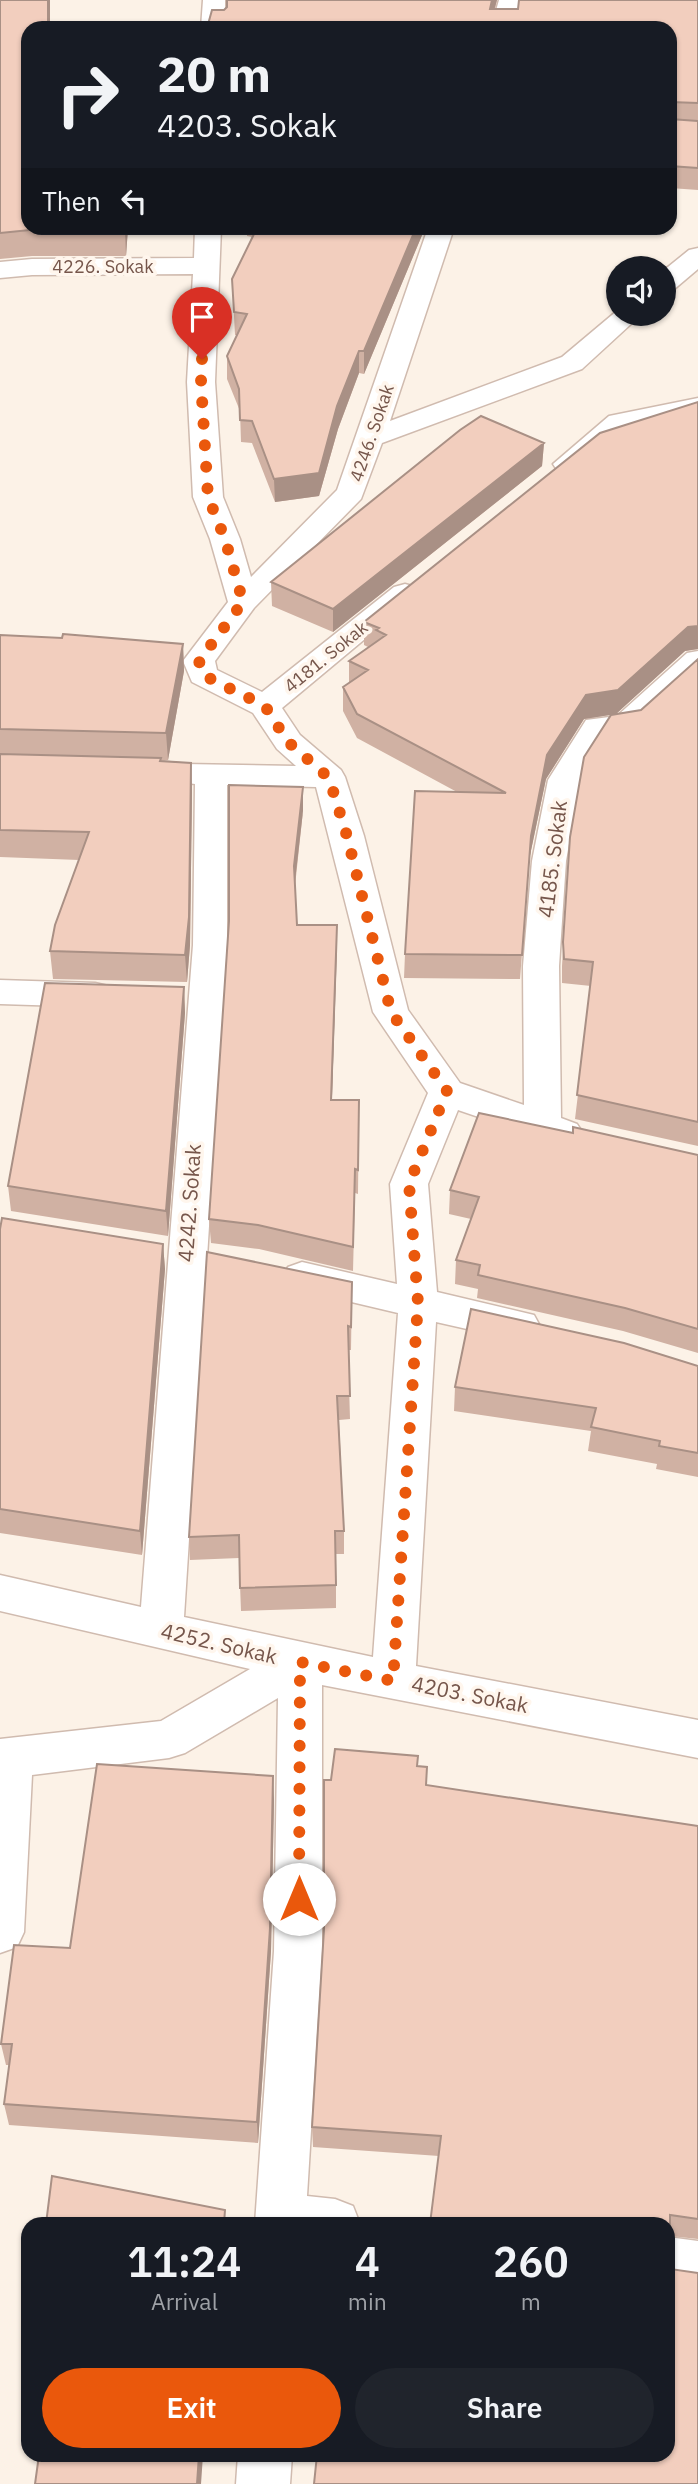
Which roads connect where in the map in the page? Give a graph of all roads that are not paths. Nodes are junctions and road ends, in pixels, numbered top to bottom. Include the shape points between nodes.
1 (214, 0) edge
2 (510, 0) edge
3 (212, 21) edge
4 (505, 21) edge
5 (208, 235) edge
6 (439, 235) edge
7 (698, 256) edge
8 (207, 266) junction
9 (0, 270) edge
10 (676, 274) edge
11 (615, 326) edge
12 (698, 406) edge
13 (370, 438) junction
14 (544, 482) edge
15 (426, 577) edge
16 (243, 602) junction
17 (698, 660) edge
18 (265, 706) junction
19 (156, 774) edge
20 (211, 775) junction
21 (329, 778) junction
22 (0, 992) edge
23 (124, 996) edge
24 (447, 1091) junction
25 (542, 1126) junction
26 (595, 1141) edge
27 (146, 1249) edge
28 (204, 1259) junction
29 (271, 1270) edge
30 (418, 1303) junction
31 (554, 1334) edge
32 (0, 1593) edge
33 (160, 1630) junction
34 (300, 1662) junction
35 (393, 1681) junction
36 (698, 1739) edge
37 (6, 1758) edge
38 (0, 1933) edge
39 (280, 2217) edge
40 (675, 2263) edge
41 (698, 2266) edge
42 (265, 2462) edge
43 (263, 2484) edge

1 - 3 street
2 - 4 street
5 - 8 street
6 - 13 street, 4246. Sokak
7 - 10 street
8 - 9 street, 4226. Sokak
8 - 16 street via 201,382 208,497
11 - 13 street via 572,363
12 - 14 street via 619,422
13 - 16 street, 4246. Sokak via 351,493
15 - 18 street, 4181. Sokak
16 - 18 street via 185,660 203,675
17 - 25 street, 4185. Sokak via 626,725 597,727 564,780 549,861 541,966
18 - 21 street via 288,742
19 - 20 street
20 - 21 street
20 - 28 street, 4242. Sokak via 210,945 192,998
21 - 24 street via 391,1012
22 - 23 street
24 - 25 street
24 - 30 street via 409,1184
25 - 26 street
27 - 28 street
28 - 33 street, 4242. Sokak
29 - 30 street
30 - 31 street
30 - 35 street
32 - 33 street, 4252. Sokak
33 - 34 street, 4252. Sokak
34 - 35 street, 4203. Sokak
34 - 37 street via 169,1739
34 - 39 street, 4252. Sokak via 298,1951
35 - 36 street, 4203. Sokak
37 - 38 street
40 - 41 street
42 - 43 street

